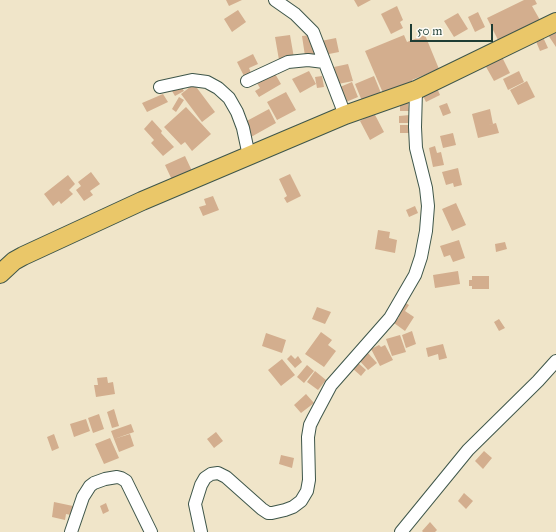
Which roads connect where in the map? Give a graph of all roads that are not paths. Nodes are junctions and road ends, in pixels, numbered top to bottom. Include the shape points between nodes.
1 (274, 0) edge
2 (556, 22) edge
3 (324, 62) junction
4 (247, 81) dead end
5 (160, 87) dead end
6 (416, 90) junction
7 (345, 115) junction
8 (249, 156) junction
9 (0, 274) edge
10 (556, 361) edge
11 (71, 532) edge
12 (151, 532) edge
13 (201, 532) edge
14 (401, 532) edge

1 - 3 street via 295,14 313,32
2 - 6 highway
3 - 4 street via 288,62
3 - 7 street
5 - 8 street via 192,80 207,82 218,88 229,98 237,112
6 - 7 highway
6 - 13 street via 416,148 428,206 426,231 415,276 390,318 337,377 317,411 310,425 309,480 307,491 301,501 285,510 268,513 231,480 218,474 211,474 201,485 195,504
7 - 8 highway
8 - 9 highway via 37,249 14,262
10 - 14 street via 468,450
11 - 12 street via 83,497 90,486 116,477 126,481

